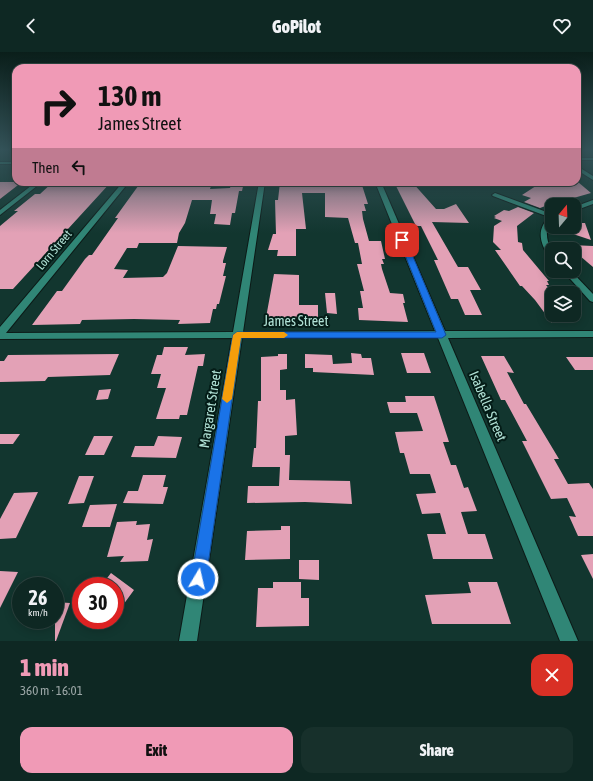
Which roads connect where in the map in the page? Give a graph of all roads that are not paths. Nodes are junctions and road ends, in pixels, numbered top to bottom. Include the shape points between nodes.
1 (33, 186) edge
2 (123, 186) edge
3 (261, 186) edge
4 (380, 186) edge
5 (495, 195) dead end
6 (593, 202) edge
7 (0, 206) edge
8 (8, 206) junction
9 (581, 206) edge
10 (0, 212) edge
11 (545, 214) edge
12 (545, 228) edge
13 (545, 243) edge
14 (574, 278) edge
15 (593, 299) edge
16 (0, 333) edge
17 (593, 334) edge
18 (237, 335) junction
19 (442, 335) junction
20 (0, 336) edge
21 (188, 641) edge
22 (569, 641) edge

1 - 8 street
2 - 16 street, Lorn Street
3 - 18 street, Margaret Street
4 - 19 street, Isabella Street
5 - 11 street
6 - 9 street
7 - 8 street
8 - 10 street
12 - 13 street
14 - 15 street
17 - 19 street, James Street
18 - 19 street, James Street
18 - 20 street, James Street
18 - 21 street, Margaret Street
19 - 22 street, Isabella Street

